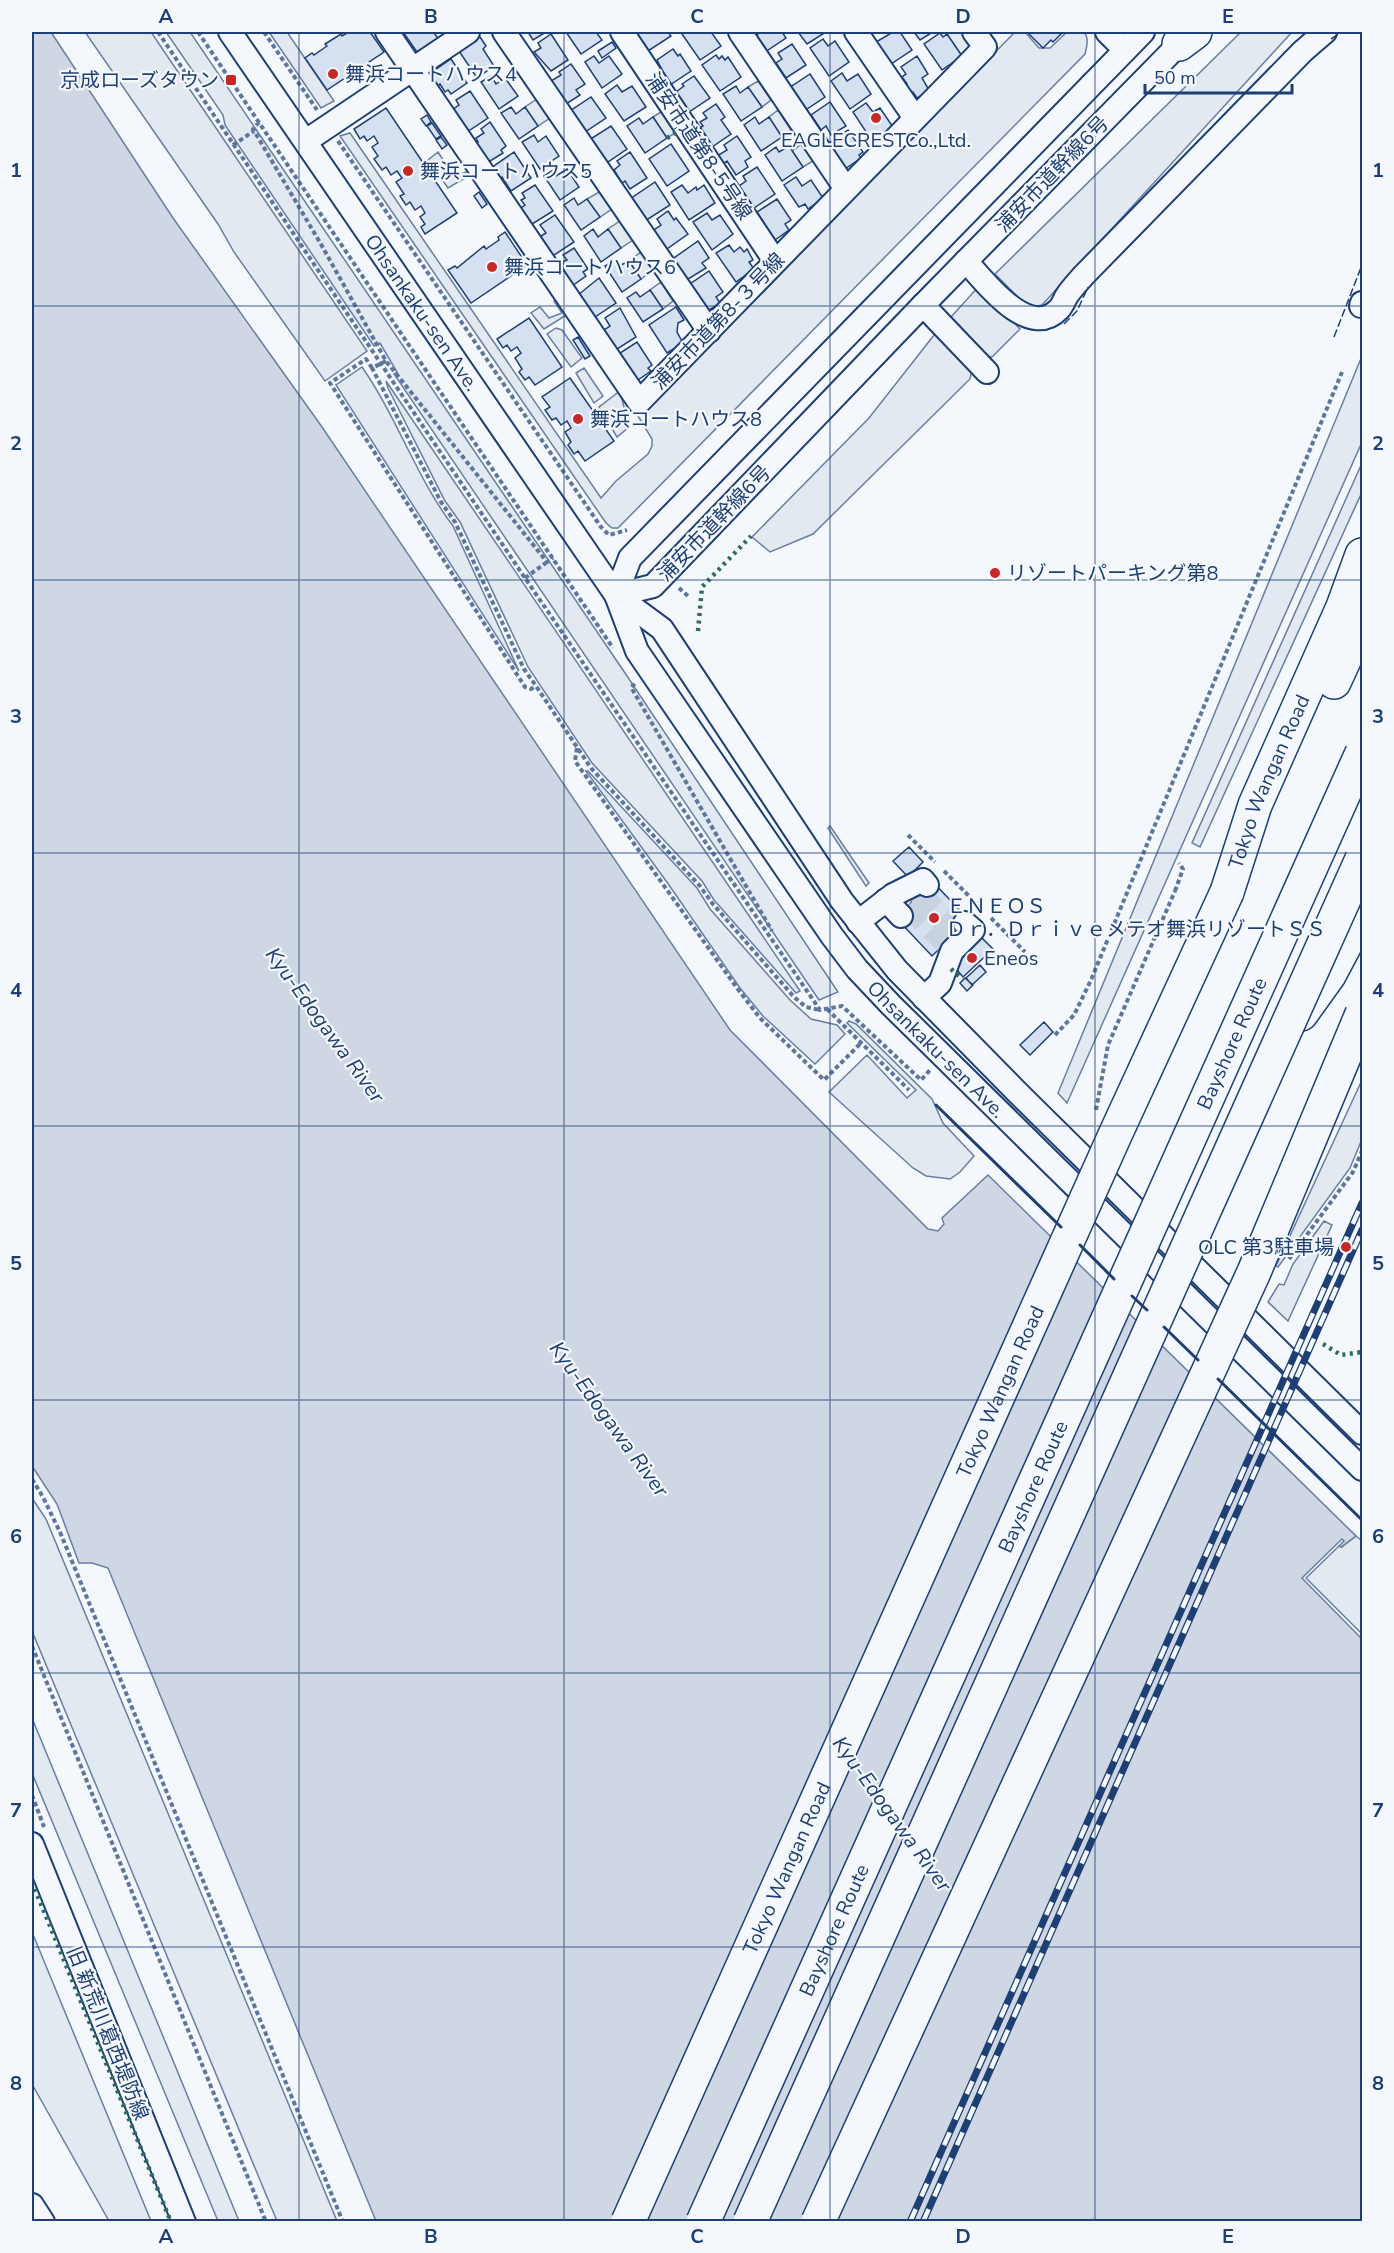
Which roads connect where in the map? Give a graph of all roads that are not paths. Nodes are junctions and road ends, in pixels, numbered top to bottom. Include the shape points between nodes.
1 (230, 32) edge
2 (387, 32) edge
3 (468, 32) edge
4 (504, 32) edge
5 (622, 32) edge
6 (740, 32) edge
7 (856, 32) edge
8 (1107, 32) edge
9 (1143, 32) edge
10 (1326, 32) edge
11 (1189, 36) edge
12 (979, 39) edge
13 (1125, 51) junction
14 (412, 69) junction
15 (915, 118) junction
16 (306, 141) junction
17 (846, 189) junction
18 (775, 261) junction
19 (966, 261) junction
20 (922, 305) junction
21 (709, 332) junction
22 (987, 372) dead end
23 (1362, 555) edge
24 (616, 595) junction
25 (1362, 621) edge
26 (1362, 753) edge
27 (1362, 859) edge
28 (1227, 892) junction
29 (907, 897) dead end
30 (1362, 913) edge
31 (858, 922) junction
32 (952, 943) dead end
33 (924, 998) junction
34 (1362, 1014) edge
35 (1276, 1050) junction
36 (1360, 1427) edge
37 (1335, 1443) junction
38 (1362, 1469) edge
39 (32, 1844) edge
40 (32, 2205) edge
41 (43, 2222) edge
42 (184, 2222) edge
43 (628, 2222) edge
44 (703, 2222) edge
45 (750, 2222) edge
46 (818, 2222) edge

1 - 16 street, Ohsankaku-sen Ave.
2 - 14 street, 浦安市道第8-３号線
3 - 14 street
4 - 21 street
5 - 18 street, 浦安市道第8-5号線
6 - 17 street
7 - 15 street
8 - 13 street
9 - 13 street, 浦安市道幹線6号
10 - 19 street via 1084,275 1060,309 1048,317 1019,314
11 - 19 street, 浦安市道幹線6号
12 - 15 street, 浦安市道第8-３号線
13 - 24 street, 浦安市道幹線6号 via 630,558
14 - 16 street
14 - 21 street, 浦安市道第8-３号線 via 639,402
15 - 17 street, 浦安市道第8-３号線
16 - 24 street, Ohsankaku-sen Ave.
17 - 18 street, 浦安市道第8-３号線
18 - 21 street, 浦安市道第8-３号線
19 - 20 street, 浦安市道幹線6号
20 - 22 street
20 - 24 street, 浦安市道幹線6号 via 653,586
23 - 28 highway, Tokyo Wangan Road via 1255,805
24 - 31 street, Ohsankaku-sen Ave. via 662,629
24 - 37 street, Ohsankaku-sen Ave. via 637,651 856,969
25 - 28 highway via 1271,812
26 - 44 highway, Bayshore Route, bridge
27 - 35 highway, bridge
28 - 43 highway, Tokyo Wangan Road, bridge
29 - 31 street
30 - 35 highway, bridge via 1329,975
31 - 33 street, Ohsankaku-sen Ave.
32 - 33 street via 940,983
33 - 36 street, Ohsankaku-sen Ave.
34 - 46 highway, bridge via 1254,1272
35 - 45 highway, bridge
36 - 37 street
37 - 38 street, Ohsankaku-sen Ave.
39 - 42 street, 旧 新荒川葛西堤防線
40 - 41 street

